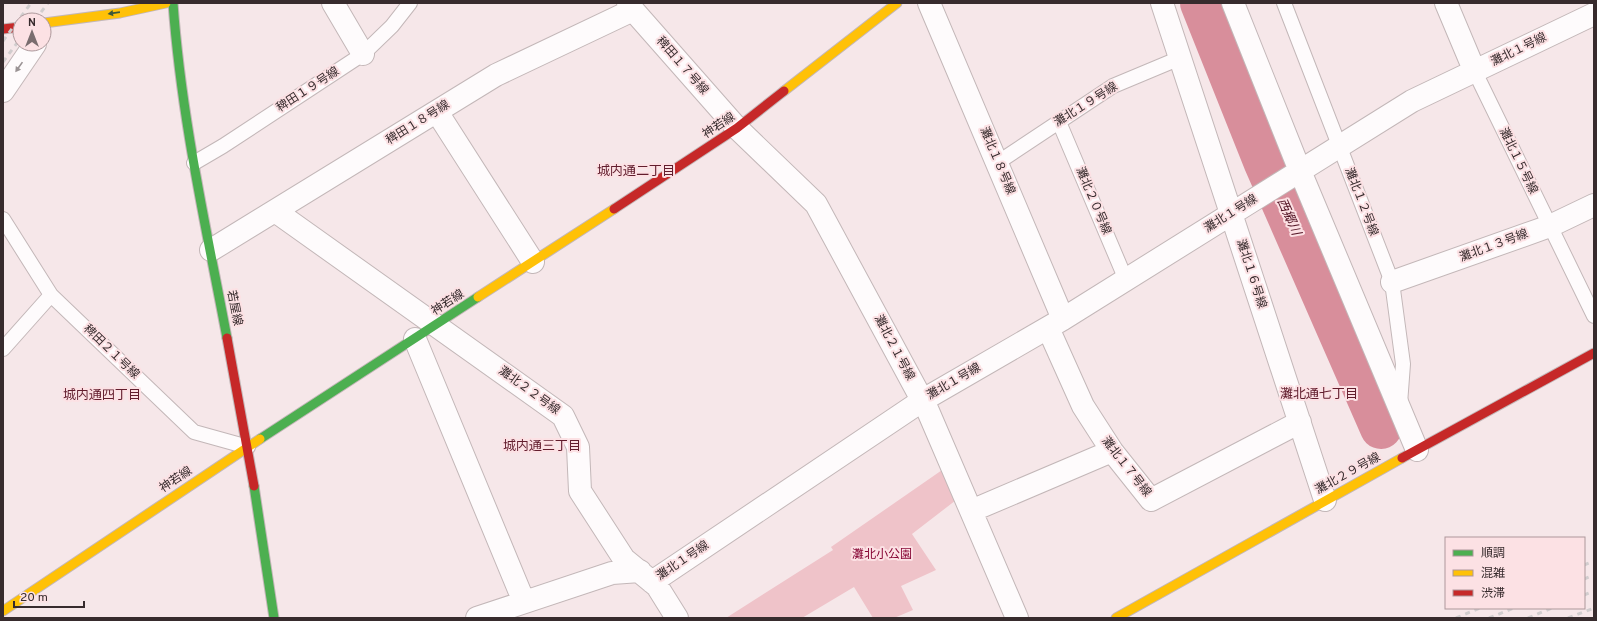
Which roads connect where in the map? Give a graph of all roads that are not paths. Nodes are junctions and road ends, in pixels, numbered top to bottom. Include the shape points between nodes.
1 (166, 3) edge
2 (173, 3) edge
3 (333, 3) edge
4 (410, 3) edge
5 (897, 3) edge
6 (930, 3) edge
7 (1162, 3) edge
8 (1233, 3) edge
9 (1284, 3) edge
10 (1446, 3) edge
11 (631, 6) edge
12 (1594, 14) edge
13 (52, 25) edge
14 (30, 52) edge
15 (363, 54) junction
16 (1180, 58) junction
17 (1475, 72) junction
18 (3, 91) edge
19 (437, 112) junction
20 (1059, 122) junction
21 (738, 128) junction
22 (1340, 146) junction
23 (194, 163) junction
24 (997, 163) junction
25 (1300, 171) junction
26 (1594, 205) edge
27 (275, 211) junction
28 (1232, 214) junction
29 (3, 219) edge
30 (1550, 226) junction
31 (212, 250) junction
32 (533, 262) junction
33 (1126, 280) junction
34 (1392, 282) junction
35 (51, 295) junction
36 (1594, 316) edge
37 (1056, 323) junction
38 (436, 325) junction
39 (415, 339) junction
40 (3, 349) edge
41 (1594, 353) edge
42 (923, 400) junction
43 (1400, 409) junction
44 (1300, 422) junction
45 (248, 446) junction
46 (1417, 450) junction
47 (1112, 451) junction
48 (1325, 500) junction
49 (971, 510) junction
50 (646, 576) junction
51 (524, 602) junction
52 (3, 611) edge
53 (274, 618) edge
54 (477, 618) edge
55 (676, 618) edge
56 (1017, 618) edge
57 (1116, 618) edge

1 -> 13 street
2 - 23 street, 若屋線 via 176,47
3 - 15 street
4 - 15 lane, 稗田１９号線 via 392,26
5 - 21 street, 神若線
6 - 24 street, 灘北１８号線
7 - 16 street, 灘北１６号線
8 - 25 street
9 - 22 lane, 灘北１２号線
10 - 17 street, 灘北１５号線
11 - 19 street, 稗田１８号線 via 496,75
11 - 21 street, 稗田１７号線
12 - 17 street, 灘北１号線
14 -> 18 street
15 - 23 lane, 稗田１９号線
16 - 20 lane, 灘北１９号線 via 1114,86
16 - 28 street, 灘北１６号線
17 - 22 street, 灘北１号線 via 1412,101
17 - 30 lane, 灘北１５号線
19 - 27 street, 稗田１８号線
19 - 32 street
20 - 24 lane, 灘北１９号線
20 - 33 lane, 灘北２０号線
21 - 32 street, 神若線
21 - 42 street, 灘北２１号線 via 816,204
22 - 25 street, 灘北１号線
22 - 34 lane, 灘北１２号線
23 - 31 street, 若屋線
24 - 37 street, 灘北１８号線
25 - 28 street, 灘北１号線
25 - 43 street
26 - 30 street, 灘北１３号線
27 - 31 street, 稗田１８号線
27 - 38 street, 灘北２２号線
28 - 33 street, 灘北１号線
28 - 44 street, 灘北１６号線
29 - 35 lane, 稗田２１号線
30 - 34 street, 灘北１３号線
30 - 36 lane, 灘北１５号線
31 - 45 street, 若屋線
32 - 38 street, 神若線
33 - 37 street, 灘北１号線
34 - 43 lane, 灘北１２号線 via 1403,364
35 - 40 lane
35 - 45 lane, 稗田２１号線 via 194,432
37 - 42 street, 灘北１号線
37 - 47 street, 灘北１７号線 via 1082,406
38 - 39 street, 神若線
38 - 50 street, 灘北２２号線 via 563,416 578,447 580,491 624,559
39 - 45 street, 神若線
39 - 51 street
41 - 46 street, 灘北２９号線
42 - 49 street, 灘北２１号線
42 - 50 street, 灘北１号線
43 - 46 street
44 - 47 street, 灘北１７号線 via 1151,500
44 - 48 street, 灘北１６号線
45 - 52 street, 神若線
45 - 53 street, 若屋線
46 - 48 street, 灘北２９号線
47 - 49 street
48 - 57 street, 灘北２９号線
49 - 56 street, 灘北２１号線
50 - 51 street, 灘北１号線 via 612,573
50 - 55 street, 灘北２２号線 via 657,586
51 - 54 street, 灘北１号線

